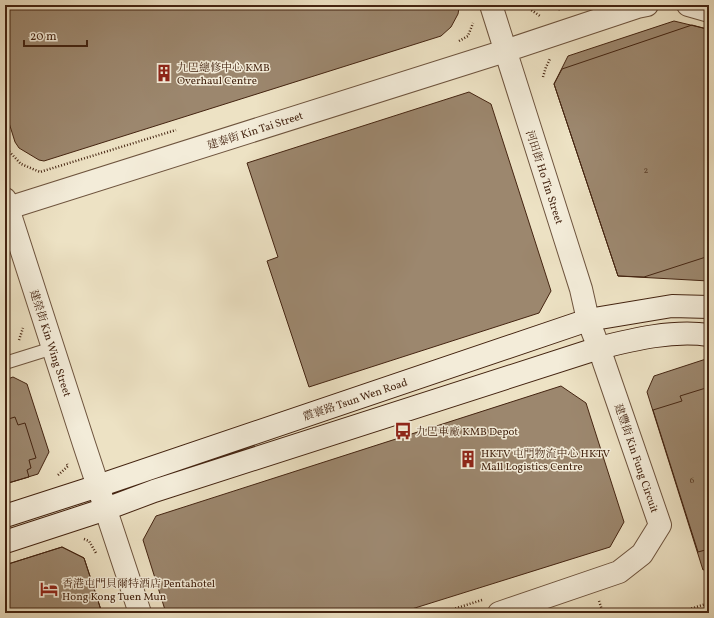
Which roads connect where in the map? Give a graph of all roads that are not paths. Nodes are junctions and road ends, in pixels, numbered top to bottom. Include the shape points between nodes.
1 (490, 5) edge
2 (647, 5) edge
3 (688, 5) edge
4 (709, 11) edge
5 (505, 51) junction
6 (6, 206) edge
7 (709, 307) edge
8 (588, 320) junction
9 (709, 336) edge
10 (53, 348) junction
11 (599, 348) junction
12 (5, 363) edge
13 (98, 486) junction
14 (106, 509) junction
15 (5, 516) edge
16 (5, 542) edge
17 (140, 613) edge
18 (499, 613) edge

1 - 5 street, 河田街 Ho Tin Street
2 - 5 street, 建泰街 Kin Tai Street
3 - 4 street
5 - 6 street, 建泰街 Kin Tai Street
5 - 8 street, 河田街 Ho Tin Street via 581,289
6 - 10 street, 建榮街 Kin Wing Street
7 - 8 street, 震寰路 Tsun Wen Road via 672,306
8 - 11 street, 河田街 Ho Tin Street
8 - 13 street, 震寰路 Tsun Wen Road
9 - 11 street via 661,335
10 - 12 lane
10 - 13 street, 建榮街 Kin Wing Street
11 - 14 street via 154,491
11 - 18 street, 建豐街 Kin Fung Circuit via 660,525 642,554 619,572
13 - 14 street
13 - 15 street, 震寰路 Tsun Wen Road
14 - 16 street
14 - 17 street

